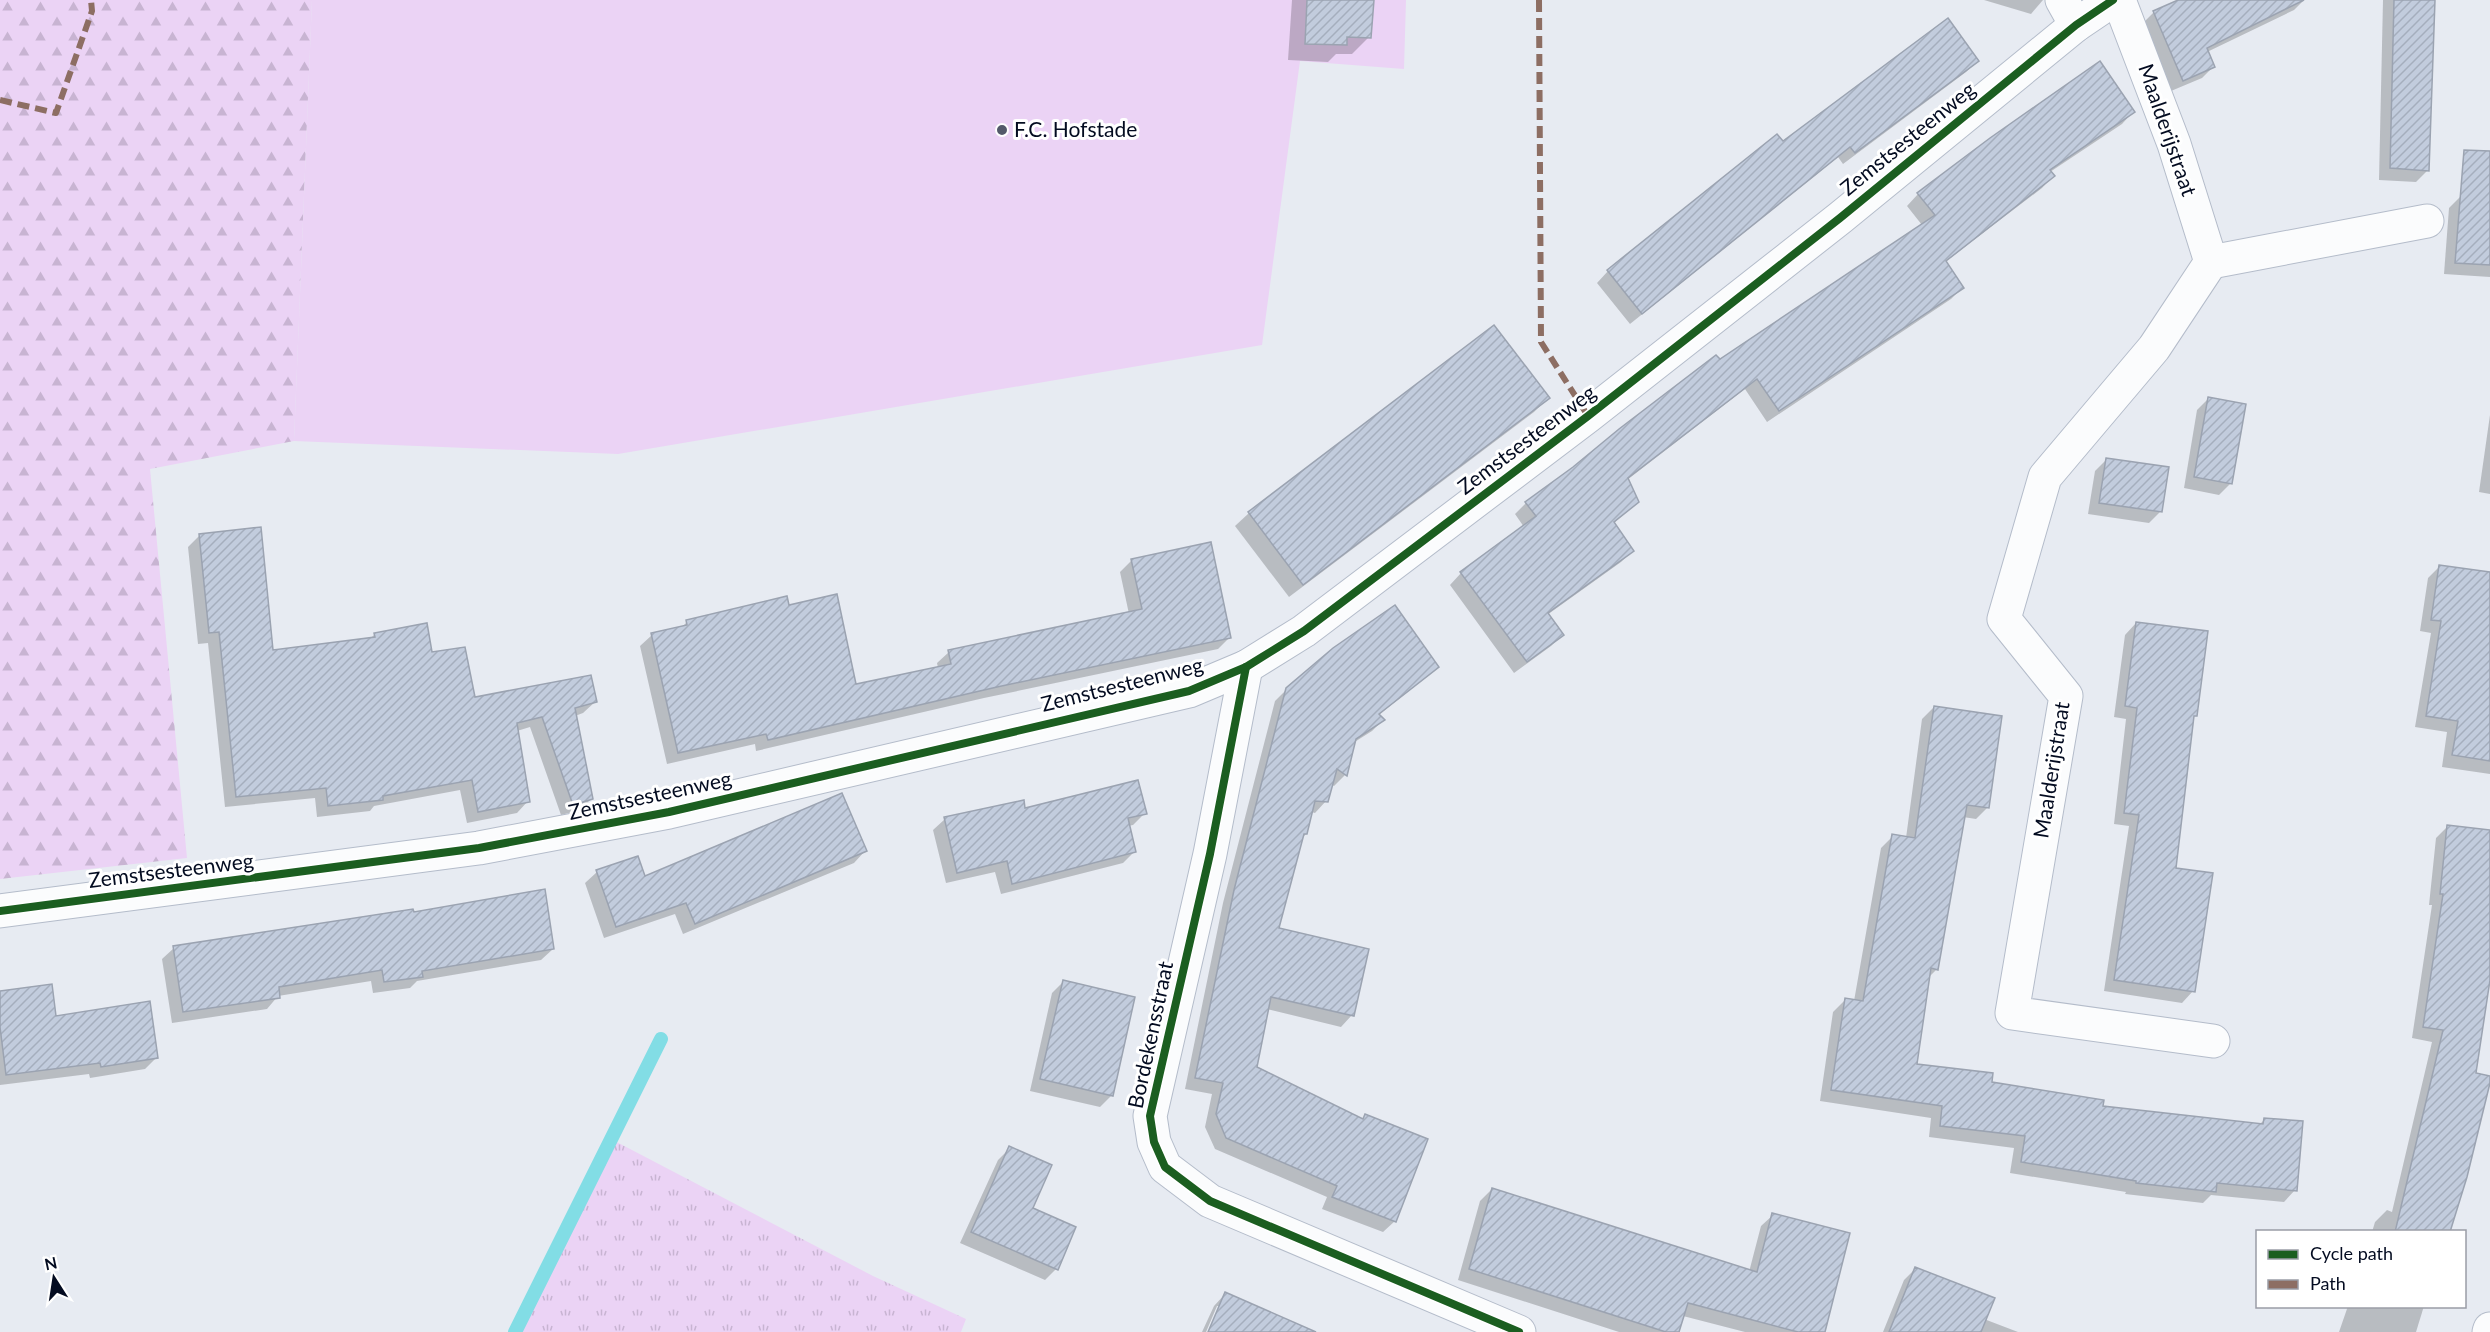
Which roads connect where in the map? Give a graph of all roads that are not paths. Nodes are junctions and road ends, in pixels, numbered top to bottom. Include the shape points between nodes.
1 (2113, 0) edge
2 (2119, 0) edge
3 (2069, 13) edge
4 (2427, 221) dead end
5 (2211, 262) junction
6 (1246, 667) junction
7 (0, 911) edge
8 (2213, 1041) dead end
9 (1519, 1332) edge

1 - 3 street, Zemstsesteenweg
2 - 5 street, Maalderijstraat via 2174,144
3 - 6 street, Zemstsesteenweg via 1840,218 1570,431 1304,632
4 - 5 street
5 - 8 street, Maalderijstraat via 2154,348 2045,477 2004,619 2066,696 2012,1013
6 - 7 street, Zemstsesteenweg via 1189,691 669,812 480,848
6 - 9 street, Bordekensstraat via 1210,854 1150,1116 1154,1142 1165,1167 1210,1201

